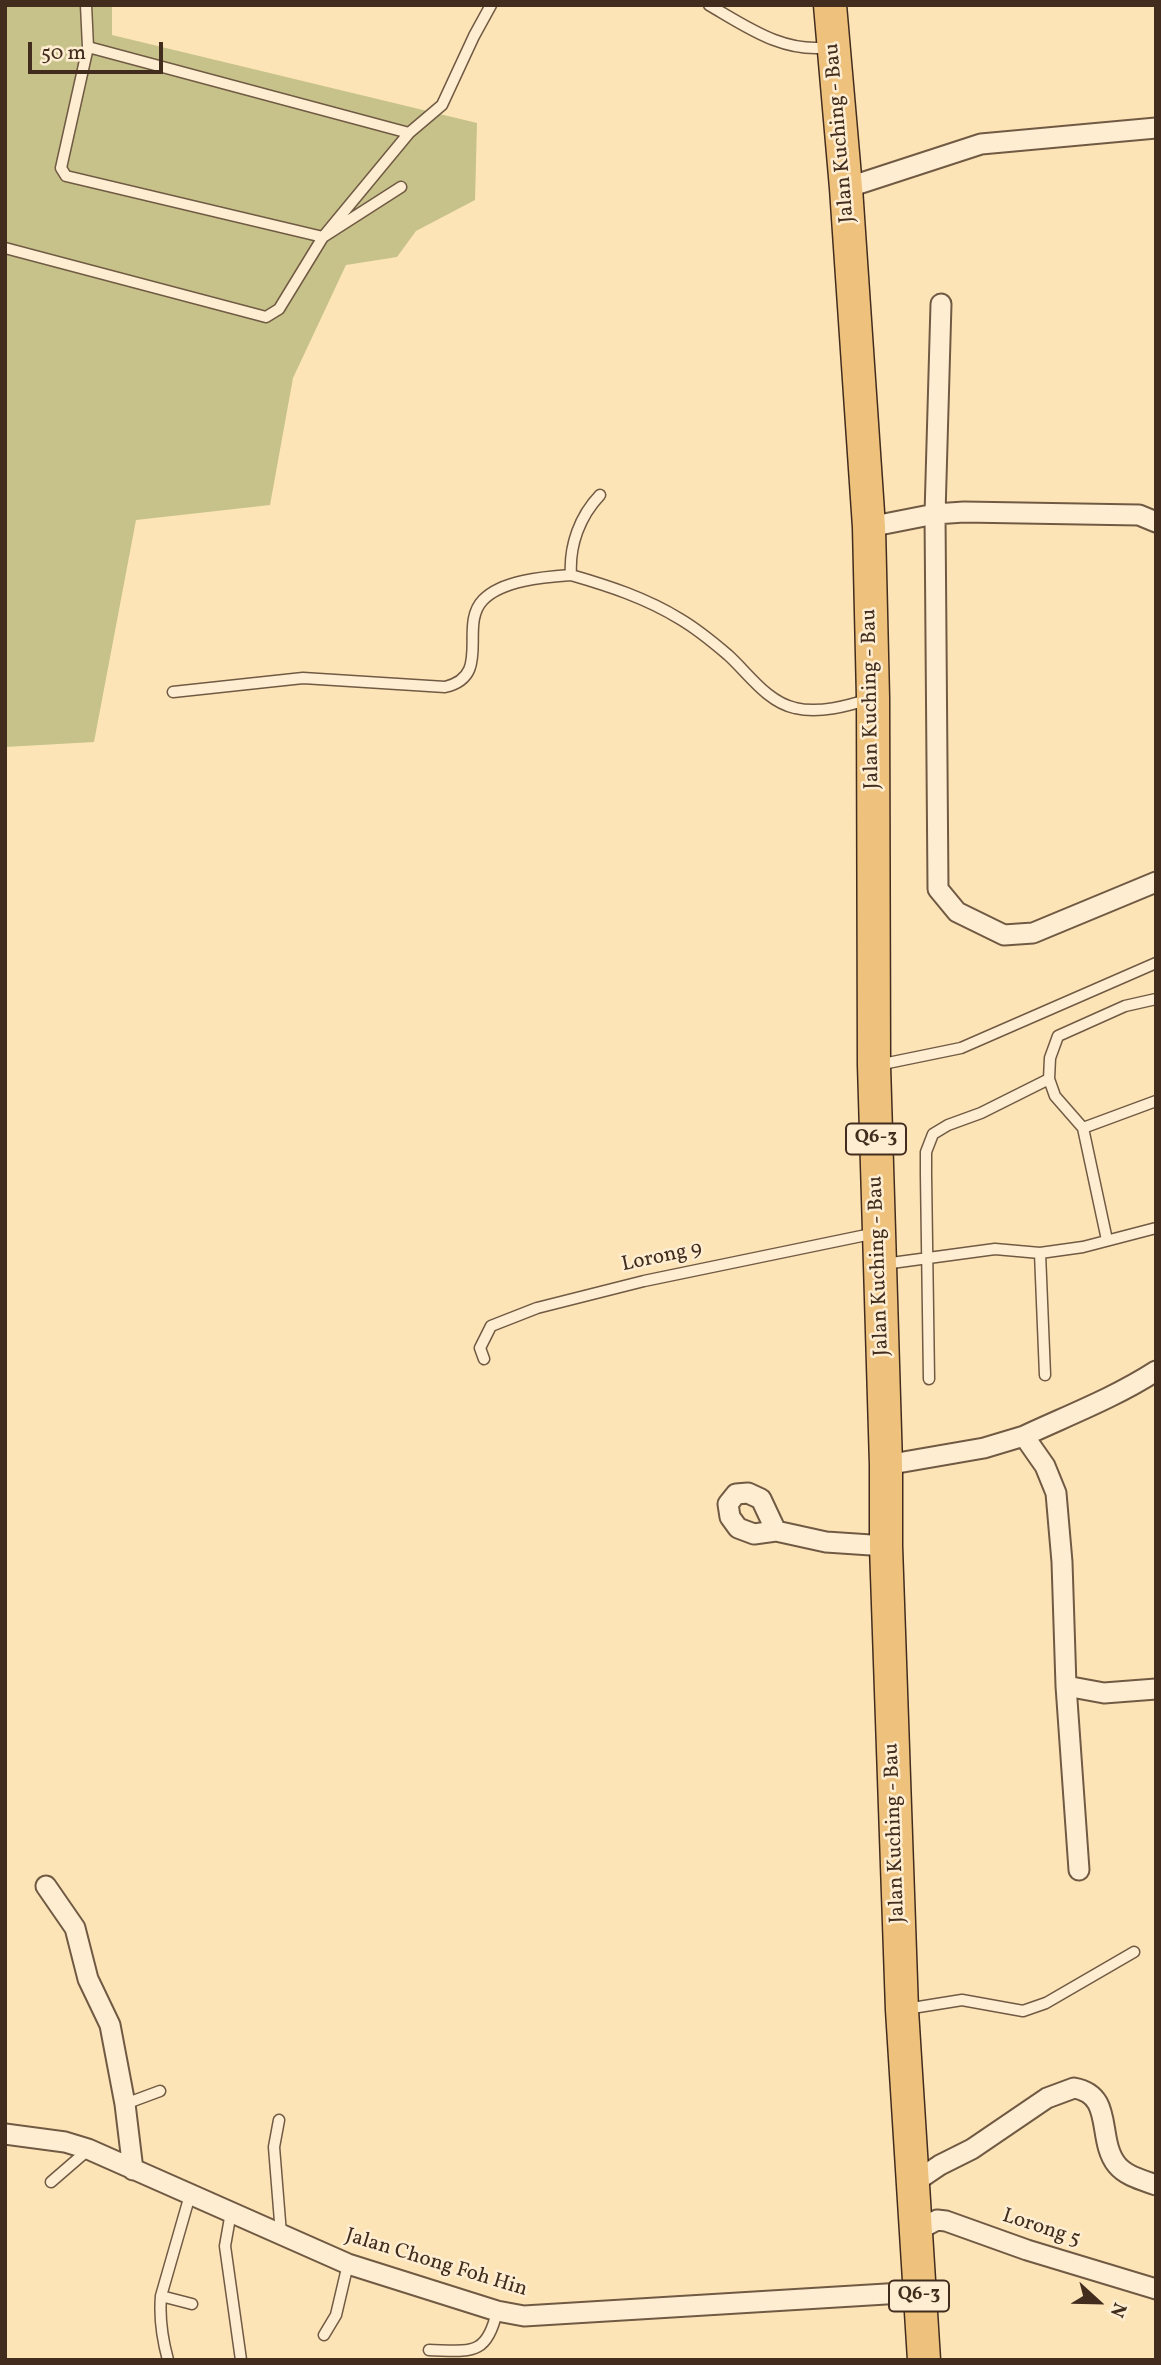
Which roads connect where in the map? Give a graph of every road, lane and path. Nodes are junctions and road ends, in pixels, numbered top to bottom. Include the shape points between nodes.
1 (86, 5) edge
2 (491, 5) edge
3 (709, 5) edge
4 (830, 5) edge
5 (88, 47) junction
6 (834, 47) junction
7 (1156, 128) edge
8 (409, 133) junction
9 (401, 187) dead end
10 (846, 188) junction
11 (323, 237) junction
12 (5, 248) edge
13 (941, 304) dead end
14 (600, 495) dead end
15 (935, 514) junction
16 (1156, 523) edge
17 (869, 527) junction
18 (570, 575) junction
19 (173, 692) dead end
20 (873, 698) junction
21 (1156, 882) edge
22 (1156, 963) edge
23 (1156, 999) edge
24 (874, 1065) junction
25 (1049, 1079) junction
26 (1156, 1101) edge
27 (1083, 1128) junction
28 (1156, 1228) edge
29 (880, 1232) junction
30 (1107, 1240) junction
31 (1040, 1253) junction
32 (927, 1259) junction
33 (880, 1264) junction
34 (484, 1359) dead end
35 (1156, 1371) edge
36 (1045, 1375) dead end
37 (929, 1379) dead end
38 (1024, 1436) junction
39 (886, 1465) junction
40 (776, 1531) dead end
41 (886, 1546) junction
42 (1066, 1686) junction
43 (1156, 1689) edge
44 (1079, 1870) dead end
45 (46, 1886) dead end
46 (1134, 1952) dead end
47 (902, 2010) junction
48 (160, 2091) dead end
49 (125, 2104) junction
50 (279, 2120) dead end
51 (5, 2134) edge
52 (88, 2149) junction
53 (133, 2170) junction
54 (51, 2182) dead end
55 (912, 2184) junction
56 (1156, 2185) edge
57 (190, 2195) junction
58 (232, 2212) junction
59 (915, 2232) junction
60 (281, 2234) junction
61 (348, 2264) junction
62 (1156, 2290) edge
63 (919, 2292) junction
64 (161, 2296) junction
65 (192, 2304) dead end
66 (497, 2311) junction
67 (324, 2335) dead end
68 (429, 2350) dead end
69 (169, 2360) edge
70 (240, 2360) edge
71 (924, 2360) edge

1 - 5 lane
2 - 8 lane via 442,105
3 - 6 lane via 772,41 811,50
4 - 6 main road, Jalan Kuching - Bau / Q6-3
5 - 8 lane
5 - 11 lane via 61,168 66,176
6 - 10 main road, Jalan Kuching - Bau / Q6-3
7 - 10 street via 981,144
8 - 11 lane
9 - 11 lane
10 - 17 main road, Jalan Kuching - Bau / Q6-3
11 - 12 lane via 279,309 266,317
13 - 15 street
14 - 18 lane via 587,509 577,532
15 - 16 street via 1139,515
15 - 17 street
15 - 21 street via 938,889 957,912 1004,935 1033,933
17 - 20 main road, Jalan Kuching - Bau / Q6-3
18 - 19 lane via 530,578 482,601 475,614 471,667 458,684 445,687 303,678
18 - 20 lane via 611,586 681,620 727,654 768,694 794,708 819,709
20 - 24 main road, Jalan Kuching - Bau / Q6-3
22 - 24 lane via 961,1048
23 - 25 lane via 1125,1006 1058,1036
24 - 29 main road, Jalan Kuching - Bau / Q6-3
25 - 27 lane via 1055,1096
25 - 32 lane via 933,1134 926,1152
26 - 27 lane
27 - 30 lane
28 - 30 lane
29 - 33 main road, Jalan Kuching - Bau / Q6-3
29 - 34 lane, Lorong 9 via 537,1308 491,1326 480,1348
30 - 31 lane
31 - 32 lane via 995,1249
31 - 36 lane
32 - 33 lane
32 - 37 lane
33 - 39 main road, Jalan Kuching - Bau / Q6-3
35 - 38 street via 1097,1404
38 - 39 street via 984,1448
38 - 42 street via 1045,1466 1056,1493
39 - 41 main road, Jalan Kuching - Bau / Q6-3
40 - 41 street via 826,1542
41 - 47 main road, Jalan Kuching - Bau / Q6-3
42 - 43 street via 1104,1693
42 - 44 street
45 - 49 street via 75,1927 88,1979 110,2025
46 - 47 lane via 1046,2003 1023,2011 962,2000
47 - 55 main road, Jalan Kuching - Bau / Q6-3
48 - 49 lane
49 - 53 street
50 - 60 lane via 274,2147
51 - 52 street, Jalan Chong Foh Hin
52 - 53 street, Jalan Chong Foh Hin
52 - 54 lane
53 - 57 street, Jalan Chong Foh Hin
55 - 56 street via 1047,2098 1074,2088 1093,2096 1100,2106 1117,2165
55 - 59 main road, Jalan Kuching - Bau / Q6-3
57 - 58 street, Jalan Chong Foh Hin
57 - 64 lane
58 - 60 street, Jalan Chong Foh Hin
58 - 70 lane via 225,2246
59 - 62 street, Lorong 5 via 937,2220 946,2221
59 - 63 main road, Jalan Kuching - Bau / Q6-3
60 - 61 street, Jalan Chong Foh Hin
61 - 66 street, Jalan Chong Foh Hin
61 - 67 lane via 336,2315
63 - 66 street, Jalan Chong Foh Hin via 555,2316
63 - 71 main road, Jalan Kuching - Bau / Q6-3
64 - 65 lane
64 - 69 lane via 161,2332
66 - 68 lane via 487,2342 468,2350

